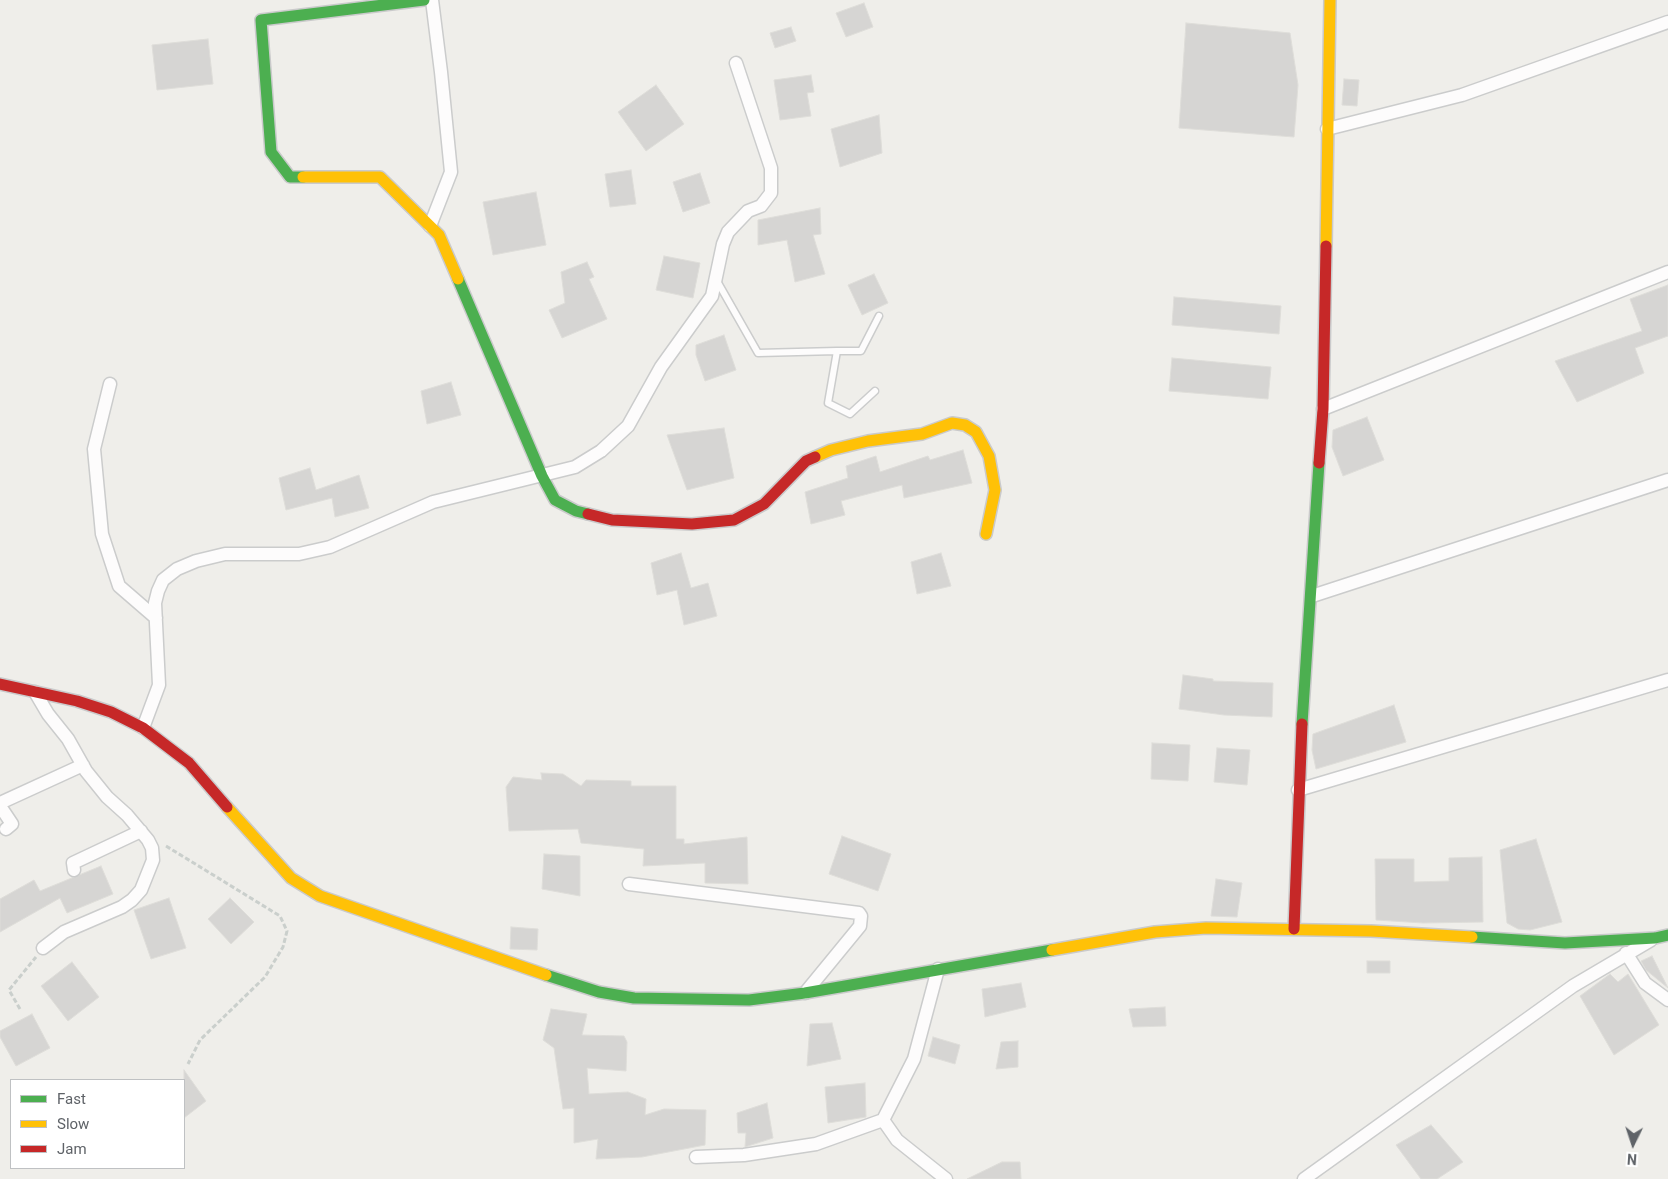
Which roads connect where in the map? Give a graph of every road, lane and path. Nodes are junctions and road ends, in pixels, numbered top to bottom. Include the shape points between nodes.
1 (424, 0) edge
2 (432, 0) edge
3 (1330, 0) edge
4 (1668, 22) edge
5 (736, 63) dead end
6 (1327, 129) junction
7 (430, 226) junction
8 (1668, 272) edge
9 (717, 280) junction
10 (879, 316) dead end
11 (838, 351) junction
12 (110, 384) dead end
13 (875, 391) dead end
14 (1323, 409) junction
15 (542, 476) junction
16 (1668, 480) edge
17 (986, 534) dead end
18 (1312, 596) junction
19 (156, 618) junction
20 (1668, 680) edge
21 (0, 684) edge
22 (35, 692) junction
23 (143, 728) junction
24 (83, 765) junction
25 (1298, 790) junction
26 (0, 804) edge
27 (6, 829) dead end
28 (141, 832) junction
29 (74, 870) dead end
30 (629, 884) dead end
31 (1294, 929) junction
32 (1668, 935) edge
33 (1655, 938) junction
34 (43, 948) joint
35 (1626, 953) junction
36 (938, 969) junction
37 (805, 993) junction
38 (1668, 1000) edge
39 (20, 1009) dead end
40 (188, 1064) dead end
41 (883, 1120) junction
42 (696, 1157) dead end
43 (946, 1179) edge
44 (1304, 1179) edge

1 - 7 street via 262,20 271,152 290,177 380,177
2 - 7 street via 451,172
3 - 6 street
4 - 6 street via 1462,95
5 - 9 street via 771,168 771,193 761,206 748,211 728,232
6 - 14 street
7 - 15 street via 439,235
8 - 14 street
9 - 11 lane via 758,353
9 - 15 street via 712,296 661,367 628,426 601,451 575,467
10 - 11 lane via 861,351
11 - 13 lane via 828,403 850,414
12 - 19 street via 94,449 102,534 119,586
14 - 18 street
15 - 17 street via 555,500 585,513 612,520 714,524 750,513 764,504 806,461 831,450 922,434 952,423 965,425 980,436 989,456 995,490
15 - 19 street via 433,502 330,547 299,554 225,554 196,561 177,569 163,580 155,603
16 - 18 street
18 - 25 street
19 - 23 street via 159,685
20 - 25 street
21 - 22 street
22 - 23 street via 111,712
22 - 24 street
23 - 37 street via 189,763 291,878 320,896 599,992 668,1000 749,1000
24 - 26 street
24 - 28 street via 107,797
25 - 31 street
26 - 27 street via 12,824
28 - 29 street via 73,863
28 - 34 street via 152,848 153,860 142,890 122,907 64,932
28 - 40 path via 280,916 287,931 283,947 265,977 200,1040
30 - 37 street via 859,912 860,926
31 - 33 street via 1565,943
31 - 36 street via 1206,928 1155,932
32 - 33 street
33 - 35 street
34 - 39 path via 9,990
35 - 38 street via 1645,984
35 - 44 street via 1573,986
36 - 37 street
36 - 41 street via 914,1059
41 - 42 street via 816,1144 744,1155
41 - 43 street via 897,1140

